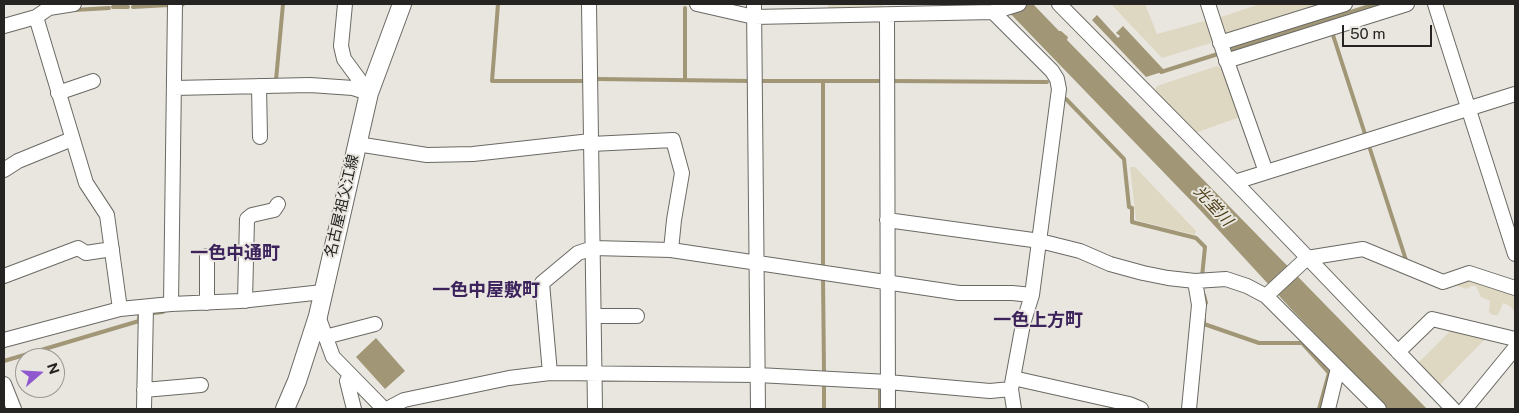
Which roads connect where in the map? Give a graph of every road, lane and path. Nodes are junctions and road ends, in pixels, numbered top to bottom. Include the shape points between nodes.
1 (74, 4) edge
2 (175, 4) edge
3 (345, 4) edge
4 (402, 4) edge
5 (589, 4) edge
6 (697, 4) edge
7 (1019, 4) edge
8 (1059, 4) edge
9 (1208, 4) edge
10 (1345, 4) edge
11 (1407, 4) edge
12 (1435, 4) edge
13 (754, 10) edge
14 (888, 11) edge
15 (994, 12) junction
16 (36, 18) junction
17 (4, 26) edge
18 (1223, 51) junction
19 (92, 81) dead end
20 (259, 86) junction
21 (174, 88) junction
22 (58, 93) junction
23 (369, 93) junction
24 (1515, 94) edge
25 (1469, 108) junction
26 (260, 137) dead end
27 (72, 139) junction
28 (591, 143) junction
29 (357, 144) junction
30 (4, 170) edge
31 (1266, 172) junction
32 (1235, 182) junction
33 (278, 204) dead end
34 (887, 220) junction
35 (1040, 241) junction
36 (593, 248) junction
37 (112, 249) junction
38 (671, 250) junction
39 (1515, 254) edge
40 (207, 256) dead end
41 (1303, 261) junction
42 (756, 263) junction
43 (4, 276) edge
44 (888, 282) junction
45 (1195, 282) junction
46 (1515, 288) edge
47 (323, 292) junction
48 (1032, 295) junction
49 (1267, 295) junction
50 (245, 301) junction
51 (207, 303) junction
52 (171, 304) junction
53 (146, 307) junction
54 (120, 309) junction
55 (318, 316) junction
56 (594, 316) junction
57 (637, 316) dead end
58 (374, 324) dead end
59 (325, 336) junction
60 (1515, 339) edge
61 (4, 340) edge
62 (1515, 348) edge
63 (1398, 352) junction
64 (1338, 368) junction
65 (550, 373) junction
66 (595, 373) junction
67 (350, 375) junction
68 (758, 375) junction
69 (888, 382) junction
70 (1012, 383) junction
71 (4, 384) edge
72 (201, 385) dead end
73 (144, 390) junction
74 (14, 409) edge
75 (144, 409) edge
76 (285, 409) edge
77 (354, 409) edge
78 (386, 409) edge
79 (595, 409) edge
80 (758, 409) edge
81 (888, 409) edge
82 (1014, 409) edge
83 (1141, 409) edge
84 (1189, 409) edge
85 (1328, 409) edge
86 (1379, 409) edge
87 (1453, 409) edge
88 (1465, 409) edge

1 - 16 street via 49,8
2 - 21 street
3 - 23 street via 341,46 344,59
4 - 23 main road, 名古屋祖父江線
5 - 28 street
6 - 13 street
7 - 15 street
8 - 32 street
9 - 18 street
10 - 18 street
11 - 18 street
12 - 25 street
13 - 14 street
13 - 42 street
14 - 15 street
14 - 34 street
15 - 35 street via 1057,79 1059,89
16 - 17 street
16 - 22 street
18 - 31 street
19 - 22 street
20 - 21 street
20 - 23 street via 310,85 353,88
20 - 26 street
21 - 52 street
22 - 27 street
23 - 29 main road, 名古屋祖父江線
24 - 25 street
25 - 31 street
25 - 39 street
27 - 30 street
27 - 37 street via 86,183 107,215
28 - 29 street via 427,155
28 - 36 street
28 - 38 street via 673,140 682,173
29 - 47 main road, 名古屋祖父江線
31 - 32 street
32 - 41 street
33 - 50 street via 274,210 247,219
34 - 35 street
34 - 44 street
35 - 45 street via 1143,273
35 - 48 street
36 - 38 street
36 - 56 street
36 - 65 street via 578,253 542,283
37 - 43 street via 86,253 78,248
37 - 54 street
38 - 42 street
40 - 51 street
41 - 46 street via 1363,249 1443,282 1469,273
41 - 49 street
41 - 63 street
42 - 44 street
42 - 68 street
44 - 48 street via 959,293
44 - 69 street
45 - 49 street via 1226,279
45 - 84 street via 1199,304
47 - 50 street
47 - 55 main road, 名古屋祖父江線
48 - 70 street
49 - 64 street
50 - 51 street
51 - 52 street
52 - 53 street
53 - 54 street
53 - 73 street
54 - 61 street
55 - 59 street
55 - 76 main road, 名古屋祖父江線
56 - 57 street
56 - 66 street
58 - 59 street
59 - 67 street via 333,357
60 - 63 street via 1432,319
62 - 88 street
63 - 87 street
64 - 85 street
64 - 86 street
65 - 66 street
65 - 78 street via 509,378 404,400
66 - 68 street
66 - 79 street
67 - 77 street via 347,381
67 - 78 street
68 - 69 street
68 - 80 street
69 - 70 street via 990,391
69 - 81 street
70 - 82 street
70 - 83 street via 1129,404
71 - 74 street
72 - 73 street
73 - 75 street

